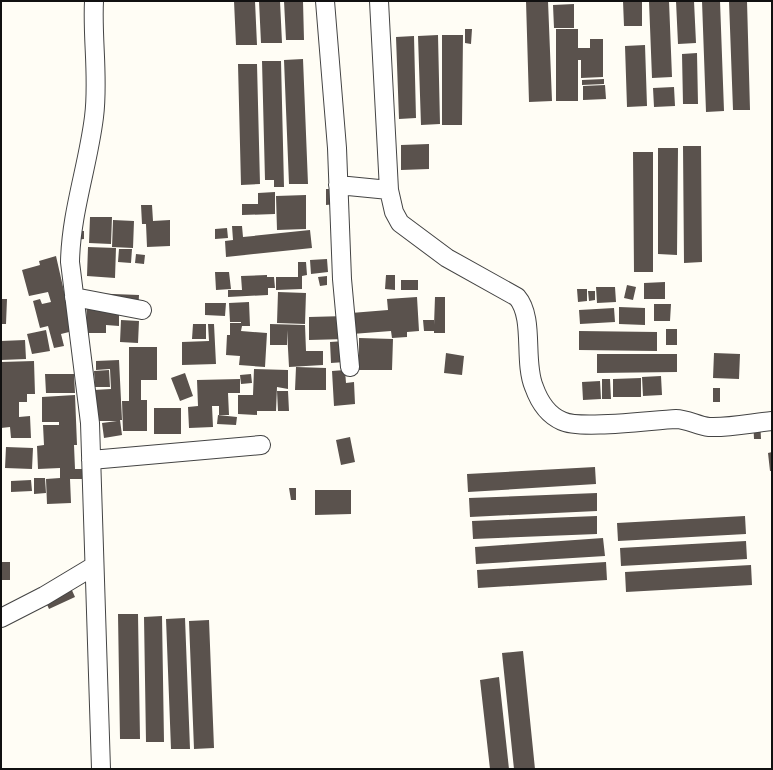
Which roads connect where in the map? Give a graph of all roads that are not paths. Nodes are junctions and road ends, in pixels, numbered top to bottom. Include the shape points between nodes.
1 (94, 1) edge
2 (325, 1) edge
3 (379, 1) edge
4 (338, 185) junction
5 (389, 190) junction
6 (74, 297) junction
7 (142, 310) dead end
8 (350, 367) dead end
9 (772, 421) edge
10 (261, 445) dead end
11 (91, 460) junction
12 (94, 566) junction
13 (1, 618) edge
14 (101, 769) edge

1 - 6 street via 94,115 70,239
2 - 4 street
3 - 5 street
4 - 5 street
4 - 8 street via 342,279
5 - 9 street via 400,223 447,258 505,288 521,301 526,318 529,373 542,405 552,416 562,422 573,424 679,419 708,427
6 - 7 street
6 - 11 street via 90,423
10 - 11 street
11 - 12 street
12 - 13 street
12 - 14 street

